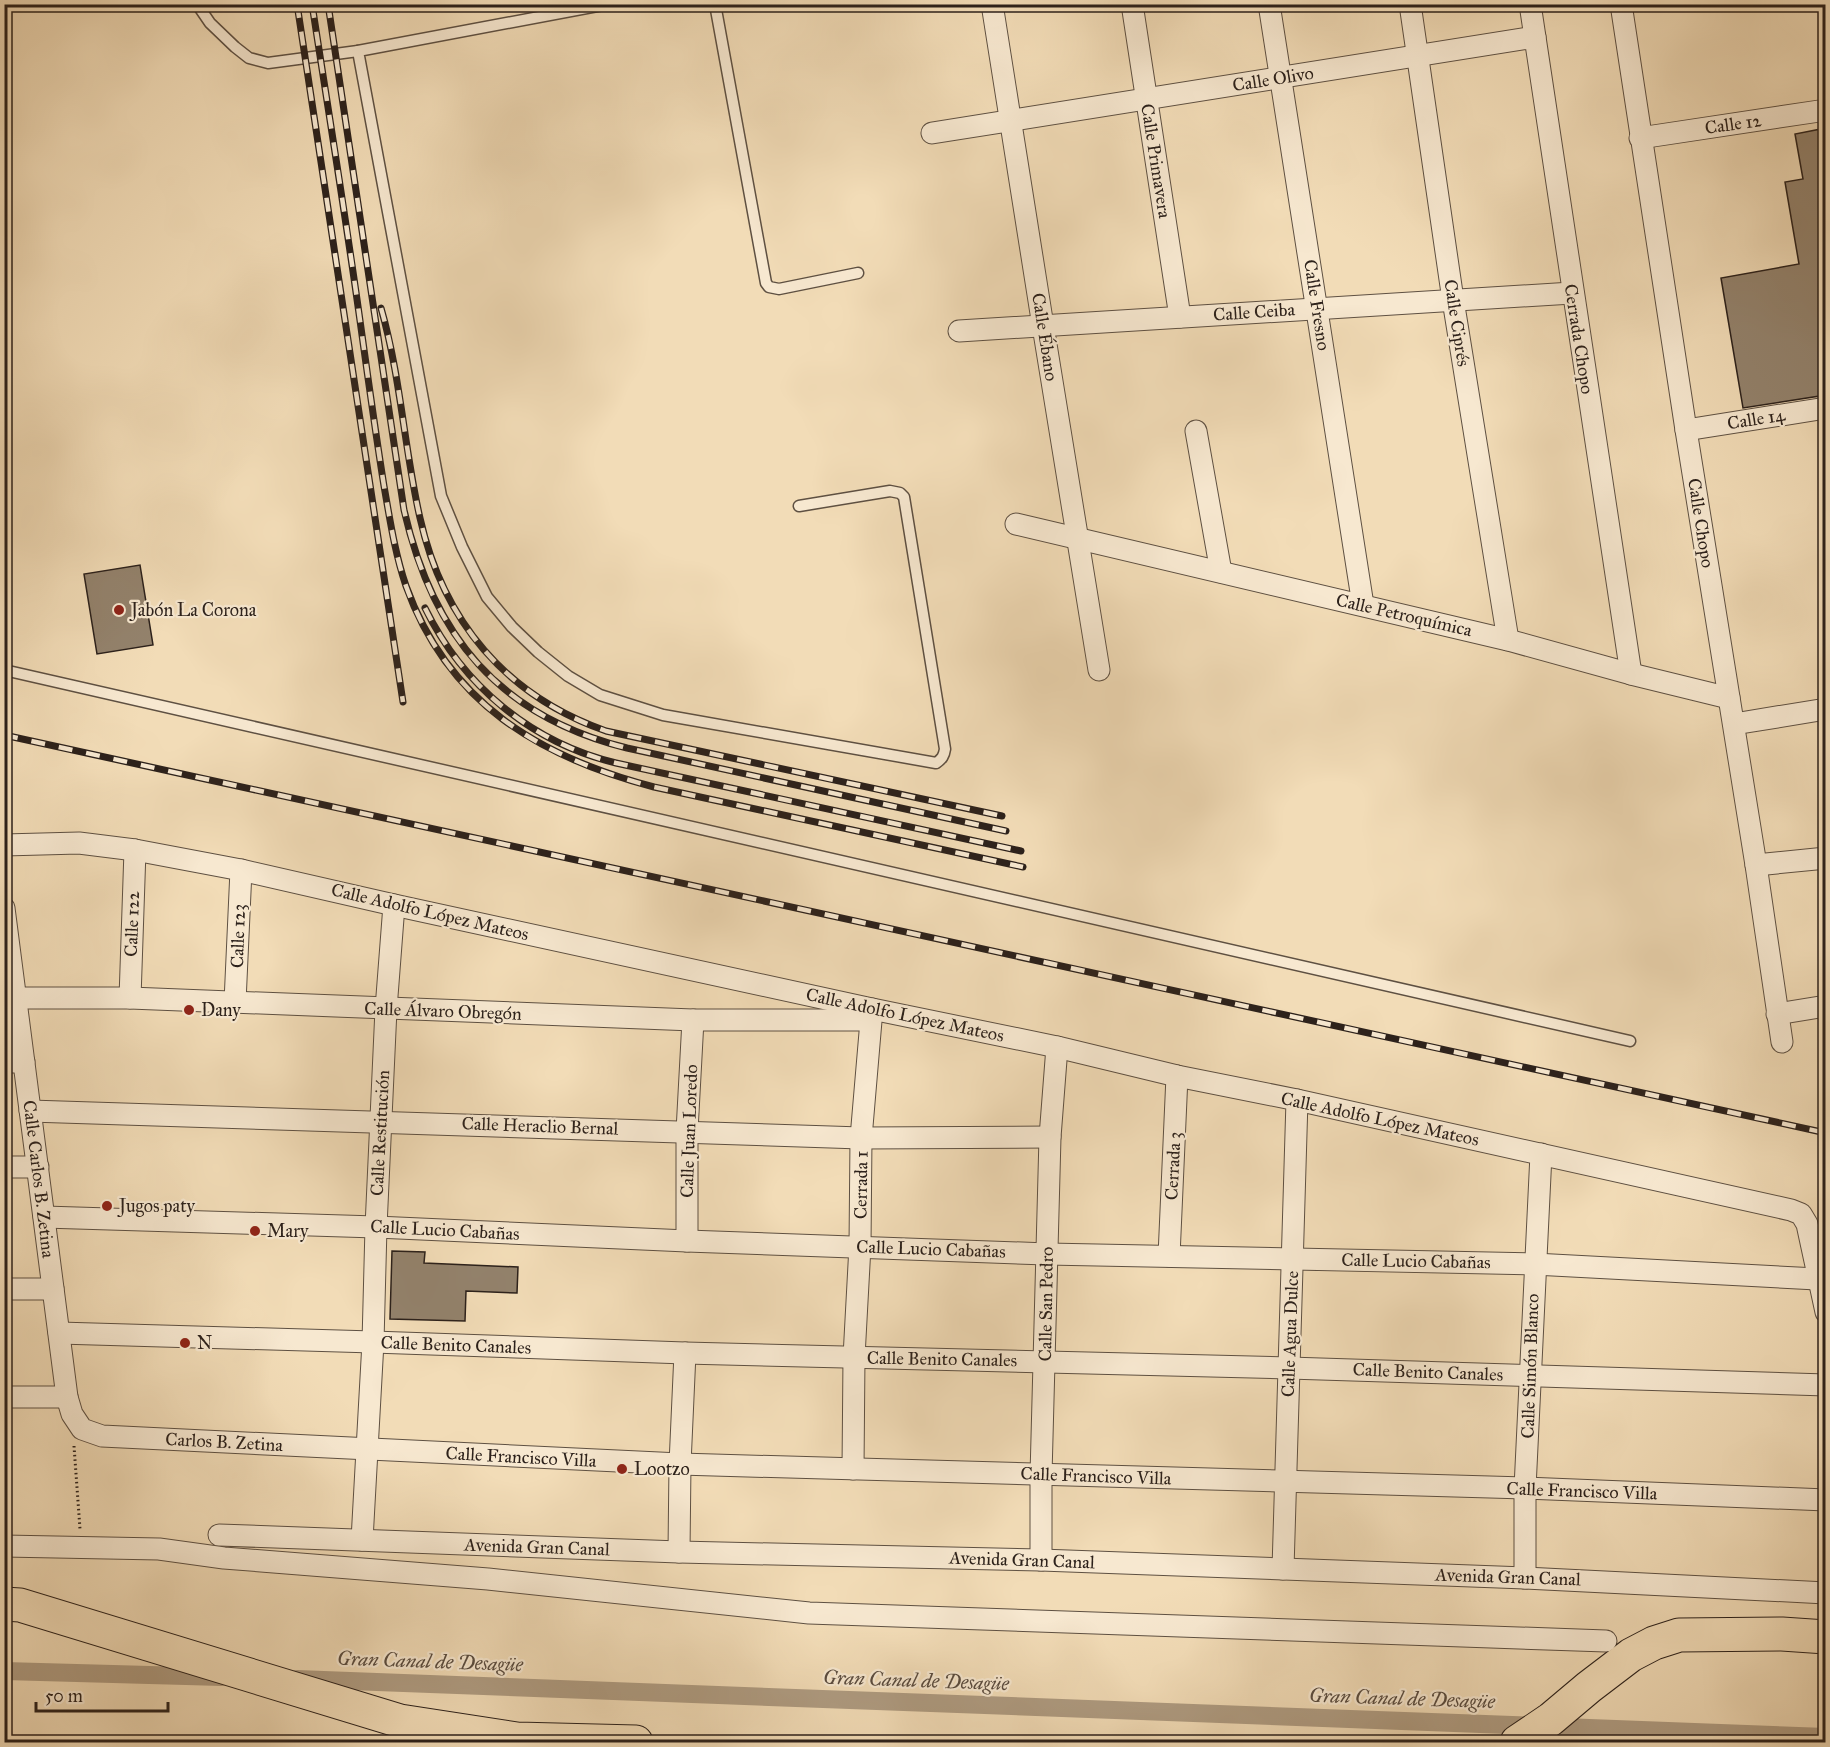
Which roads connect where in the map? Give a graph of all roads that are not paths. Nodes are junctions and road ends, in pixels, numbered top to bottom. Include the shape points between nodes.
1 (197, 4) edge
2 (608, 4) edge
3 (715, 4) edge
4 (993, 4) edge
5 (1132, 4) edge
6 (1269, 4) edge
7 (1410, 4) edge
8 (1530, 4) edge
9 (1621, 4) edge
10 (1535, 37) junction
11 (358, 51) junction
12 (1418, 57) junction
13 (1281, 78) junction
14 (1147, 100) junction
15 (1826, 110) edge
16 (1010, 120) junction
17 (932, 133) dead end
18 (1640, 138) junction
19 (858, 273) dead end
20 (1572, 293) junction
21 (1454, 300) junction
22 (1317, 308) junction
23 (1180, 317) junction
24 (1043, 326) junction
25 (959, 331) dead end
26 (1826, 408) edge
27 (1686, 430) junction
28 (1196, 431) dead end
29 (799, 506) dead end
30 (1016, 524) dead end
31 (1078, 539) junction
32 (1221, 572) junction
33 (1363, 606) junction
34 (1508, 640) junction
35 (4, 670) edge
36 (1099, 670) dead end
37 (1630, 674) junction
38 (1729, 698) junction
39 (1826, 709) edge
40 (1734, 724) junction
41 (4, 845) edge
42 (135, 850) junction
43 (1826, 858) edge
44 (1756, 865) junction
45 (241, 870) junction
46 (394, 905) junction
47 (4, 908) edge
48 (7, 952) edge
49 (129, 998) junction
50 (16, 999) junction
51 (235, 1002) junction
52 (1826, 1006) edge
53 (386, 1009) junction
54 (1778, 1014) junction
55 (872, 1015) junction
56 (693, 1020) junction
57 (1630, 1041) dead end
58 (1782, 1042) dead end
59 (1057, 1047) junction
60 (14, 1062) edge
61 (1177, 1076) junction
62 (1298, 1100) junction
63 (30, 1111) junction
64 (381, 1121) junction
65 (687, 1131) junction
66 (1050, 1137) junction
67 (861, 1138) junction
68 (1540, 1154) junction
69 (4, 1167) edge
70 (38, 1167) junction
71 (44, 1217) junction
72 (376, 1227) junction
73 (687, 1241) junction
74 (860, 1246) junction
75 (1047, 1254) junction
76 (1169, 1256) junction
77 (1292, 1258) junction
78 (1534, 1264) junction
79 (1817, 1279) junction
80 (4, 1289) edge
81 (53, 1289) junction
82 (1825, 1306) edge
83 (59, 1333) junction
84 (373, 1342) junction
85 (685, 1353) junction
86 (854, 1357) junction
87 (1045, 1362) junction
88 (1289, 1368) junction
89 (1530, 1375) junction
90 (1826, 1385) edge
91 (4, 1397) edge
92 (74, 1413) junction
93 (367, 1450) junction
94 (680, 1464) junction
95 (853, 1469) junction
96 (1041, 1475) junction
97 (1286, 1481) junction
98 (1525, 1488) junction
99 (1826, 1500) edge
100 (219, 1535) dead end
101 (362, 1540) junction
102 (4, 1546) edge
103 (679, 1552) junction
104 (1041, 1560) junction
105 (1283, 1569) junction
106 (1525, 1578) junction
107 (1826, 1593) edge
108 (4, 1604) edge
109 (4, 1623) edge
110 (1826, 1636) edge
111 (1606, 1641) dead end
112 (407, 1743) edge
113 (636, 1743) edge
114 (1517, 1743) edge

1 - 11 lane via 210,23 249,58 268,63
2 - 11 lane
3 - 19 lane via 766,283 780,289
4 - 16 street, Calle Ébano
5 - 14 street, Calle Primavera
6 - 13 street, Calle Fresno
7 - 12 street, Calle Ciprés
8 - 10 street, Cerrada Chopo
9 - 18 street, Calle Chopo
10 - 12 street, Calle Olivo
10 - 20 street, Cerrada Chopo
11 - 29 lane via 441,496 487,597 538,652 600,695 663,715 936,763 945,749 904,497 890,490
12 - 13 street, Calle Olivo
12 - 21 street, Calle Ciprés
13 - 14 street, Calle Olivo
13 - 22 street, Calle Fresno
14 - 16 street, Calle Olivo
14 - 23 street, Calle Primavera
15 - 18 street, Calle 12
16 - 17 street, Calle Olivo
16 - 24 street, Calle Ébano
18 - 27 street, Calle Chopo
20 - 21 street, Calle Ceiba
20 - 37 street, Cerrada Chopo
21 - 22 street, Calle Ceiba
21 - 34 street, Calle Ciprés
22 - 23 street, Calle Ceiba
22 - 33 street, Calle Fresno
23 - 24 street, Calle Ceiba
24 - 25 street, Calle Ceiba
24 - 31 street, Calle Ébano
26 - 27 street, Calle 14
27 - 38 street, Calle Chopo
28 - 32 street
30 - 31 street, Calle Petroquímica
31 - 32 street, Calle Petroquímica
31 - 36 street, Calle Ébano
32 - 33 street, Calle Petroquímica
33 - 34 street, Calle Petroquímica
34 - 37 street, Calle Petroquímica
35 - 57 lane
37 - 38 street, Calle Petroquímica
38 - 40 street, Calle Chopo
39 - 40 street
40 - 44 street, Calle Chopo
41 - 42 street, Calle Adolfo López Mateos via 79,843
42 - 45 street, Calle Adolfo López Mateos
42 - 49 street, Calle 122
43 - 44 street
44 - 54 street, Calle Chopo
45 - 46 street, Calle Adolfo López Mateos
45 - 51 street, Calle 123
46 - 53 street, Calle Restitución
46 - 55 street, Calle Adolfo López Mateos
47 - 48 street, Calle Carlos B. Zetina
48 - 50 street, Calle Carlos B. Zetina
49 - 50 street, Calle Álvaro Obregón
49 - 51 street, Calle Álvaro Obregón
50 - 60 street, Calle Carlos B. Zetina
51 - 53 street, Calle Álvaro Obregón
52 - 54 street
53 - 56 street, Calle Álvaro Obregón
53 - 64 street, Calle Restitución
54 - 58 street, Calle Chopo
55 - 56 street, Calle Álvaro Obregón
55 - 59 street, Calle Adolfo López Mateos
55 - 67 street, Cerrada 1
56 - 65 street, Calle Juan Loredo
59 - 61 street, Calle Adolfo López Mateos
59 - 66 street, Calle San Pedro
60 - 63 street, Calle Carlos B. Zetina
61 - 62 street, Calle Adolfo López Mateos
61 - 76 street, Cerrada 3
62 - 68 street, Calle Adolfo López Mateos
62 - 77 street, Calle Agua Dulce
63 - 64 street, Calle Heraclio Bernal
63 - 70 street, Calle Carlos B. Zetina
64 - 65 street, Calle Heraclio Bernal
64 - 72 street, Calle Restitución
65 - 67 street, Calle Heraclio Bernal
65 - 73 street, Calle Juan Loredo
66 - 67 street, Calle Heraclio Bernal
66 - 75 street, Calle San Pedro
67 - 74 street, Cerrada 1
68 - 78 street, Calle Simón Blanco
68 - 79 street, Calle Adolfo López Mateos via 1801,1214 1807,1224
69 - 70 street
70 - 71 street, Calle Carlos B. Zetina
71 - 72 street, Calle Lucio Cabañas
71 - 81 street, Calle Carlos B. Zetina
72 - 73 street, Calle Lucio Cabañas
72 - 84 street, Calle Restitución
73 - 74 street, Calle Lucio Cabañas
74 - 75 street, Calle Lucio Cabañas
74 - 86 street, Cerrada 1
75 - 76 street, Calle Lucio Cabañas
75 - 87 street, Calle San Pedro
76 - 77 street, Calle Lucio Cabañas
77 - 78 street, Calle Lucio Cabañas
77 - 88 street, Calle Agua Dulce
78 - 79 street, Calle Lucio Cabañas
78 - 89 street, Calle Simón Blanco
79 - 82 street
80 - 81 street
81 - 83 street, Calle Carlos B. Zetina
83 - 84 street, Calle Benito Canales
83 - 92 street, Calle Carlos B. Zetina
84 - 85 street, Calle Benito Canales
84 - 93 street, Calle Restitución
85 - 86 street, Calle Benito Canales
85 - 94 street
86 - 87 street, Calle Benito Canales
86 - 95 street, Cerrada 1
87 - 88 street, Calle Benito Canales
87 - 96 street, Calle San Pedro
88 - 89 street, Calle Benito Canales
88 - 97 street, Calle Agua Dulce
89 - 90 street, Calle Benito Canales
89 - 98 street, Calle Simón Blanco
91 - 92 street, Carlos B. Zetina
92 - 93 street, Carlos B. Zetina via 102,1436
93 - 94 street, Calle Francisco Villa
93 - 101 street, Calle Restitución
94 - 95 street, Calle Francisco Villa
94 - 103 street
95 - 96 street, Calle Francisco Villa
96 - 97 street, Calle Francisco Villa
96 - 104 street, Calle San Pedro
97 - 98 street, Calle Francisco Villa
97 - 105 street, Calle Agua Dulce
98 - 99 street, Calle Francisco Villa
98 - 106 street, Calle Simón Blanco
100 - 101 street, Avenida Gran Canal
101 - 103 street, Avenida Gran Canal
102 - 111 street via 159,1549 809,1612
103 - 104 street, Avenida Gran Canal
104 - 105 street, Avenida Gran Canal
105 - 106 street, Avenida Gran Canal
106 - 107 street, Avenida Gran Canal
108 - 113 highway via 20,1605 400,1721 517,1739
109 - 112 highway via 18,1623
110 - 114 highway via 1679,1635 1654,1643 1631,1655

